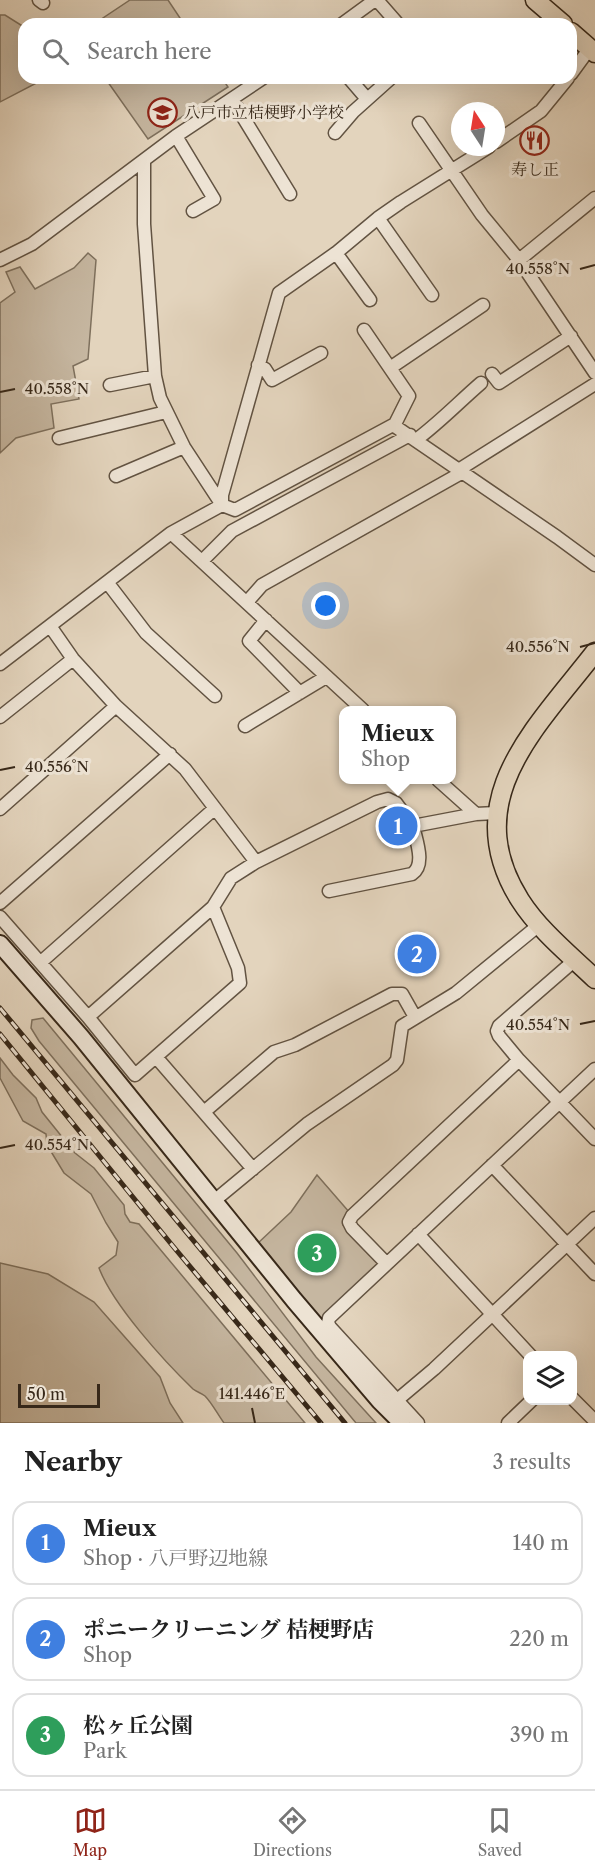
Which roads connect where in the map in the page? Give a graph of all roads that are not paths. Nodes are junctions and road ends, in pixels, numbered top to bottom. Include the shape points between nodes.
1 (376, 0) edge
2 (535, 0) edge
3 (350, 18) edge
4 (392, 18) edge
5 (556, 18) edge
6 (577, 36) edge
7 (592, 45) edge
8 (577, 66) edge
9 (254, 84) edge
10 (354, 84) edge
11 (385, 84) edge
12 (563, 84) edge
13 (232, 99) junction
14 (367, 99) junction
15 (419, 123) dead end
16 (335, 133) dead end
17 (176, 136) junction
18 (505, 136) edge
19 (475, 156) edge
20 (144, 160) junction
21 (452, 170) junction
22 (290, 194) dead end
23 (595, 198) edge
24 (193, 211) dead end
25 (378, 218) junction
26 (336, 253) junction
27 (0, 260) edge
28 (519, 260) junction
29 (432, 295) dead end
30 (370, 300) dead end
31 (483, 305) dead end
32 (364, 330) dead end
33 (571, 336) junction
34 (321, 353) dead end
35 (258, 365) junction
36 (390, 368) junction
37 (595, 373) edge
38 (492, 374) dead end
39 (155, 376) junction
40 (481, 383) dead end
41 (595, 384) edge
42 (110, 386) dead end
43 (166, 412) junction
44 (394, 426) junction
45 (59, 438) dead end
46 (413, 438) junction
47 (184, 447) junction
48 (461, 471) junction
49 (116, 476) dead end
50 (222, 505) junction
51 (171, 533) junction
52 (202, 561) junction
53 (595, 566) edge
54 (107, 582) junction
55 (247, 602) junction
56 (266, 620) junction
57 (50, 626) junction
58 (595, 652) edge
59 (73, 659) junction
60 (0, 664) edge
61 (326, 677) junction
62 (300, 693) junction
63 (215, 696) dead end
64 (116, 706) junction
65 (358, 706) edge
66 (0, 717) edge
67 (245, 726) dead end
68 (170, 754) junction
69 (442, 784) edge
70 (214, 809) junction
71 (0, 810) edge
72 (496, 813) junction
73 (476, 814) junction
74 (413, 826) junction
75 (256, 862) junction
76 (329, 891) dead end
77 (0, 903) edge
78 (213, 907) junction
79 (0, 917) edge
80 (539, 925) junction
81 (0, 944) edge
82 (575, 960) junction
83 (41, 962) junction
84 (595, 979) edge
85 (88, 1017) junction
86 (415, 1017) junction
87 (156, 1057) junction
88 (519, 1060) junction
89 (595, 1069) edge
90 (560, 1102) junction
91 (204, 1112) junction
92 (595, 1138) edge
93 (492, 1165) junction
94 (253, 1169) junction
95 (214, 1201) junction
96 (595, 1218) edge
97 (418, 1234) junction
98 (567, 1244) junction
99 (386, 1263) junction
100 (595, 1274) edge
101 (493, 1314) junction
102 (526, 1351) edge
103 (396, 1401) junction
104 (577, 1402) edge
105 (528, 1405) edge
106 (595, 1421) edge
107 (402, 1423) edge
108 (418, 1423) edge
109 (508, 1423) edge

1 - 3 street
1 - 4 street
2 - 5 main road
6 - 7 main road
7 - 8 street
9 - 13 street
10 - 14 street
11 - 14 street
12 - 18 street via 541,111
13 - 17 street
13 - 22 street
14 - 16 street
15 - 21 street
17 - 20 street
17 - 24 street via 214,199
19 - 21 street
20 - 27 street via 32,244
20 - 39 street via 144,224
21 - 25 street
21 - 28 street
23 - 28 street
25 - 26 street
25 - 29 street
26 - 30 street
26 - 35 street via 279,293
28 - 33 street
31 - 36 street
32 - 36 street
33 - 37 street
33 - 38 street via 499,383
34 - 35 street via 272,380
35 - 50 street
36 - 44 street via 409,396
39 - 42 street
39 - 43 street
40 - 46 street via 445,418
41 - 48 street
43 - 45 street
43 - 47 street
44 - 46 street
44 - 50 street via 235,510
46 - 48 street
46 - 52 street via 232,531
47 - 49 street
47 - 50 street
48 - 53 street
48 - 55 street via 262,585
50 - 51 street
51 - 52 street
51 - 54 street
52 - 55 street
54 - 57 street
54 - 63 street via 146,633
55 - 56 street
56 - 61 street
56 - 62 street via 249,641
57 - 59 street
57 - 60 street
58 - 72 main road via 511,766
59 - 64 street
59 - 66 street
61 - 62 street
61 - 65 street
62 - 67 street
64 - 68 street
64 - 71 street
68 - 70 street
68 - 77 street
69 - 73 street
70 - 75 street
70 - 83 street
72 - 73 street
72 - 80 main road via 501,859 508,879
73 - 74 street
74 - 75 street via 396,803 388,799
74 - 76 street via 420,864 417,871
75 - 78 street via 231,878
78 - 85 street
78 - 87 street via 238,968 240,983
79 - 83 street
80 - 82 main road
80 - 86 street via 456,993
81 - 95 street
82 - 84 main road
82 - 88 street via 499,1026 499,1036
83 - 85 street
85 - 87 street via 135,1075
86 - 91 street via 402,994 392,994 274,1052
86 - 94 street via 402,1026 393,1065 333,1105
87 - 91 street
88 - 90 street
88 - 99 street via 352,1216 352,1228
89 - 90 street
90 - 92 street
90 - 93 street
91 - 94 street
93 - 97 street
93 - 98 street
94 - 95 street
95 - 107 street via 301,1309
96 - 98 street
97 - 99 street
97 - 101 street
98 - 100 street
98 - 101 street
99 - 103 street via 334,1312 328,1323
101 - 102 street
101 - 103 street
103 - 108 street
104 - 106 street
105 - 109 street

